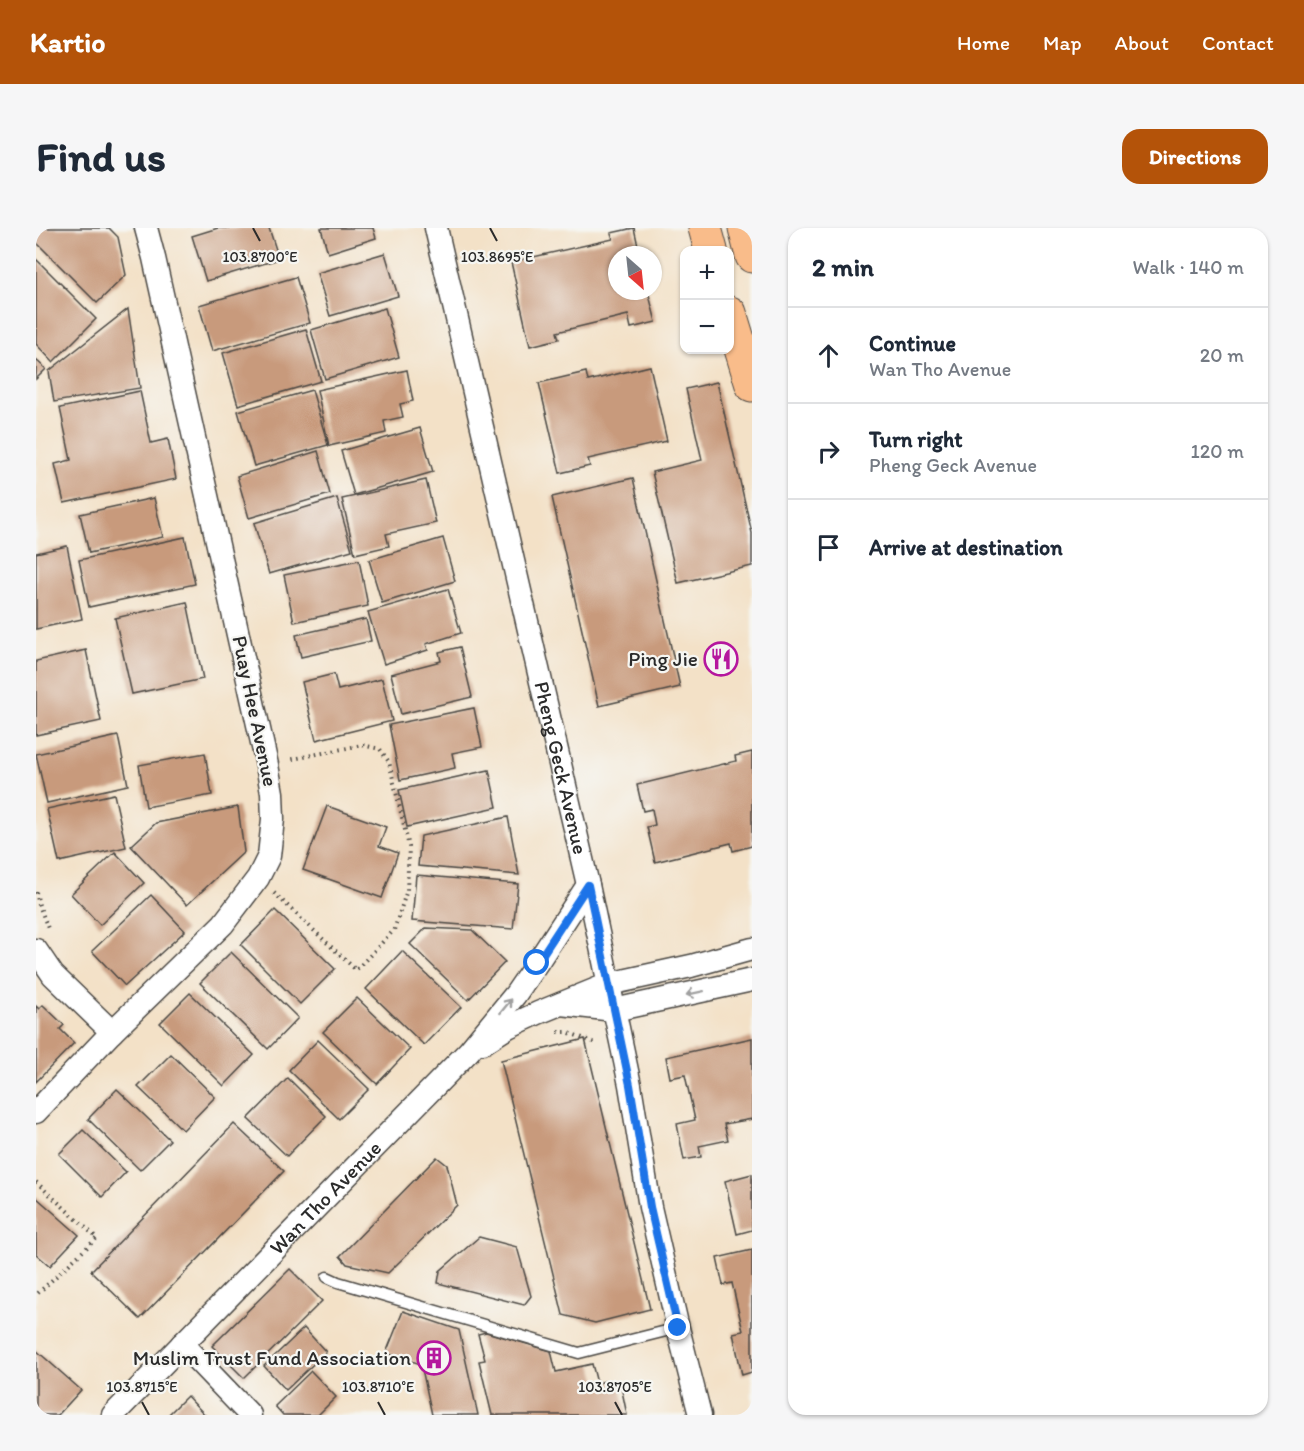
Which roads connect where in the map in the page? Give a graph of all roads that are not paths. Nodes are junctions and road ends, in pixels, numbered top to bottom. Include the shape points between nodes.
1 (146, 228) edge
2 (436, 228) edge
3 (705, 228) edge
4 (745, 228) edge
5 (710, 246) edge
6 (752, 256) edge
7 (734, 329) edge
8 (752, 385) edge
9 (588, 885) junction
10 (36, 950) edge
11 (752, 950) edge
12 (752, 980) edge
13 (609, 984) junction
14 (560, 1004) junction
15 (614, 1010) junction
16 (111, 1032) junction
17 (469, 1052) junction
18 (36, 1112) edge
19 (327, 1277) dead end
20 (678, 1328) junction
21 (182, 1344) junction
22 (113, 1415) edge
23 (250, 1415) edge
24 (700, 1415) edge

1 - 16 street, Puay Hee Avenue via 267,765 273,819 268,856 258,878 223,924
2 - 9 street, Pheng Geck Avenue
3 - 5 main road
4 - 6 main road
7 - 8 main road
9 - 13 street, Pheng Geck Avenue
17 -> 9 street, Wan Tho Avenue via 515,994
10 - 16 street via 53,975
11 - 13 street, Wan Tho Avenue
12 -> 15 street
13 - 14 street, Wan Tho Avenue
13 - 15 street, Pheng Geck Avenue
14 - 15 street
14 - 17 street, Wan Tho Avenue via 508,1027
15 - 20 street, Pheng Geck Avenue via 650,1207
16 - 18 street, Puay Hee Avenue
17 - 21 street, Wan Tho Avenue
19 - 20 lane via 579,1353
20 - 24 street, Pheng Geck Avenue
21 - 22 street, Wan Tho Avenue
21 - 23 street

